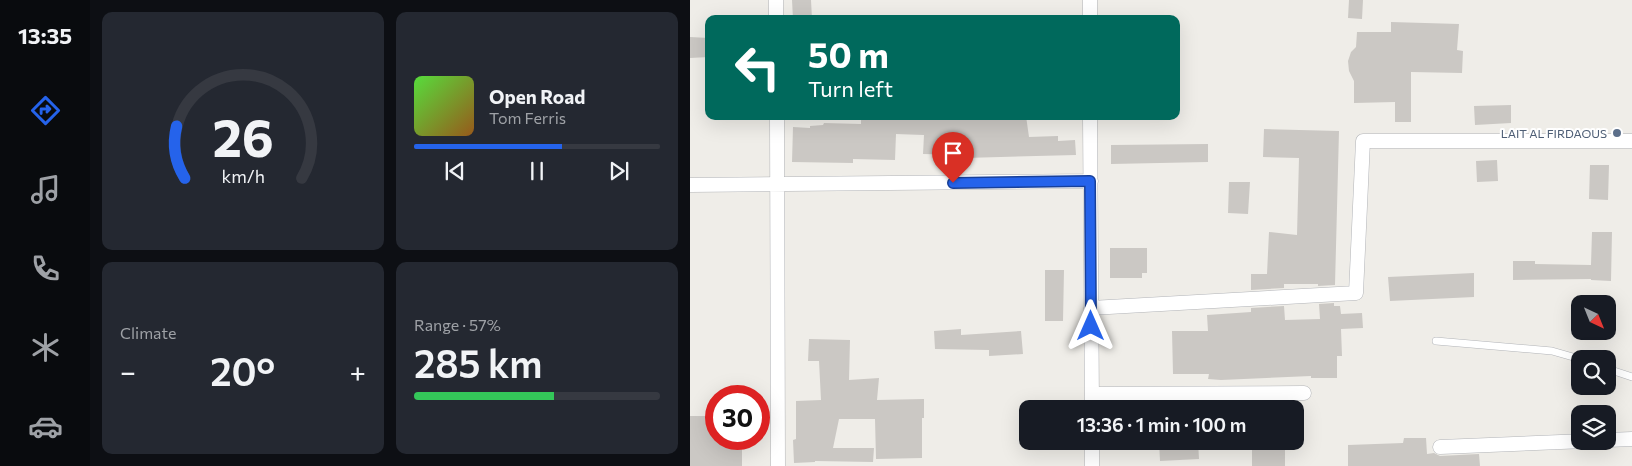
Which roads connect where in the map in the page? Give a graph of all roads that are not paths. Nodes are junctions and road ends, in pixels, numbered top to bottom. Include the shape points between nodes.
1 (776, 0) edge
2 (1090, 0) edge
3 (776, 15) edge
4 (1090, 15) edge
5 (776, 120) edge
6 (1090, 120) edge
7 (1632, 140) edge
8 (1090, 181) junction
9 (777, 184) junction
10 (690, 185) edge
11 (1091, 308) junction
12 (1436, 341) dead end
13 (1571, 357) edge
14 (1616, 371) edge
15 (1632, 377) edge
16 (1304, 393) dead end
17 (1092, 394) junction
18 (1092, 400) edge
19 (1632, 439) edge
20 (1616, 440) edge
21 (1571, 442) edge
22 (1440, 447) dead end
23 (1092, 450) edge
24 (778, 466) edge
25 (1092, 466) edge

1 - 3 street
2 - 4 street
5 - 9 street
6 - 8 street
7 - 11 street via 1363,141 1356,293
8 - 9 street
8 - 11 street
9 - 10 street
9 - 24 street
11 - 17 street
12 - 13 lane via 1552,351
14 - 15 lane
16 - 17 street
17 - 18 street
19 - 20 street
21 - 22 street
23 - 25 street

